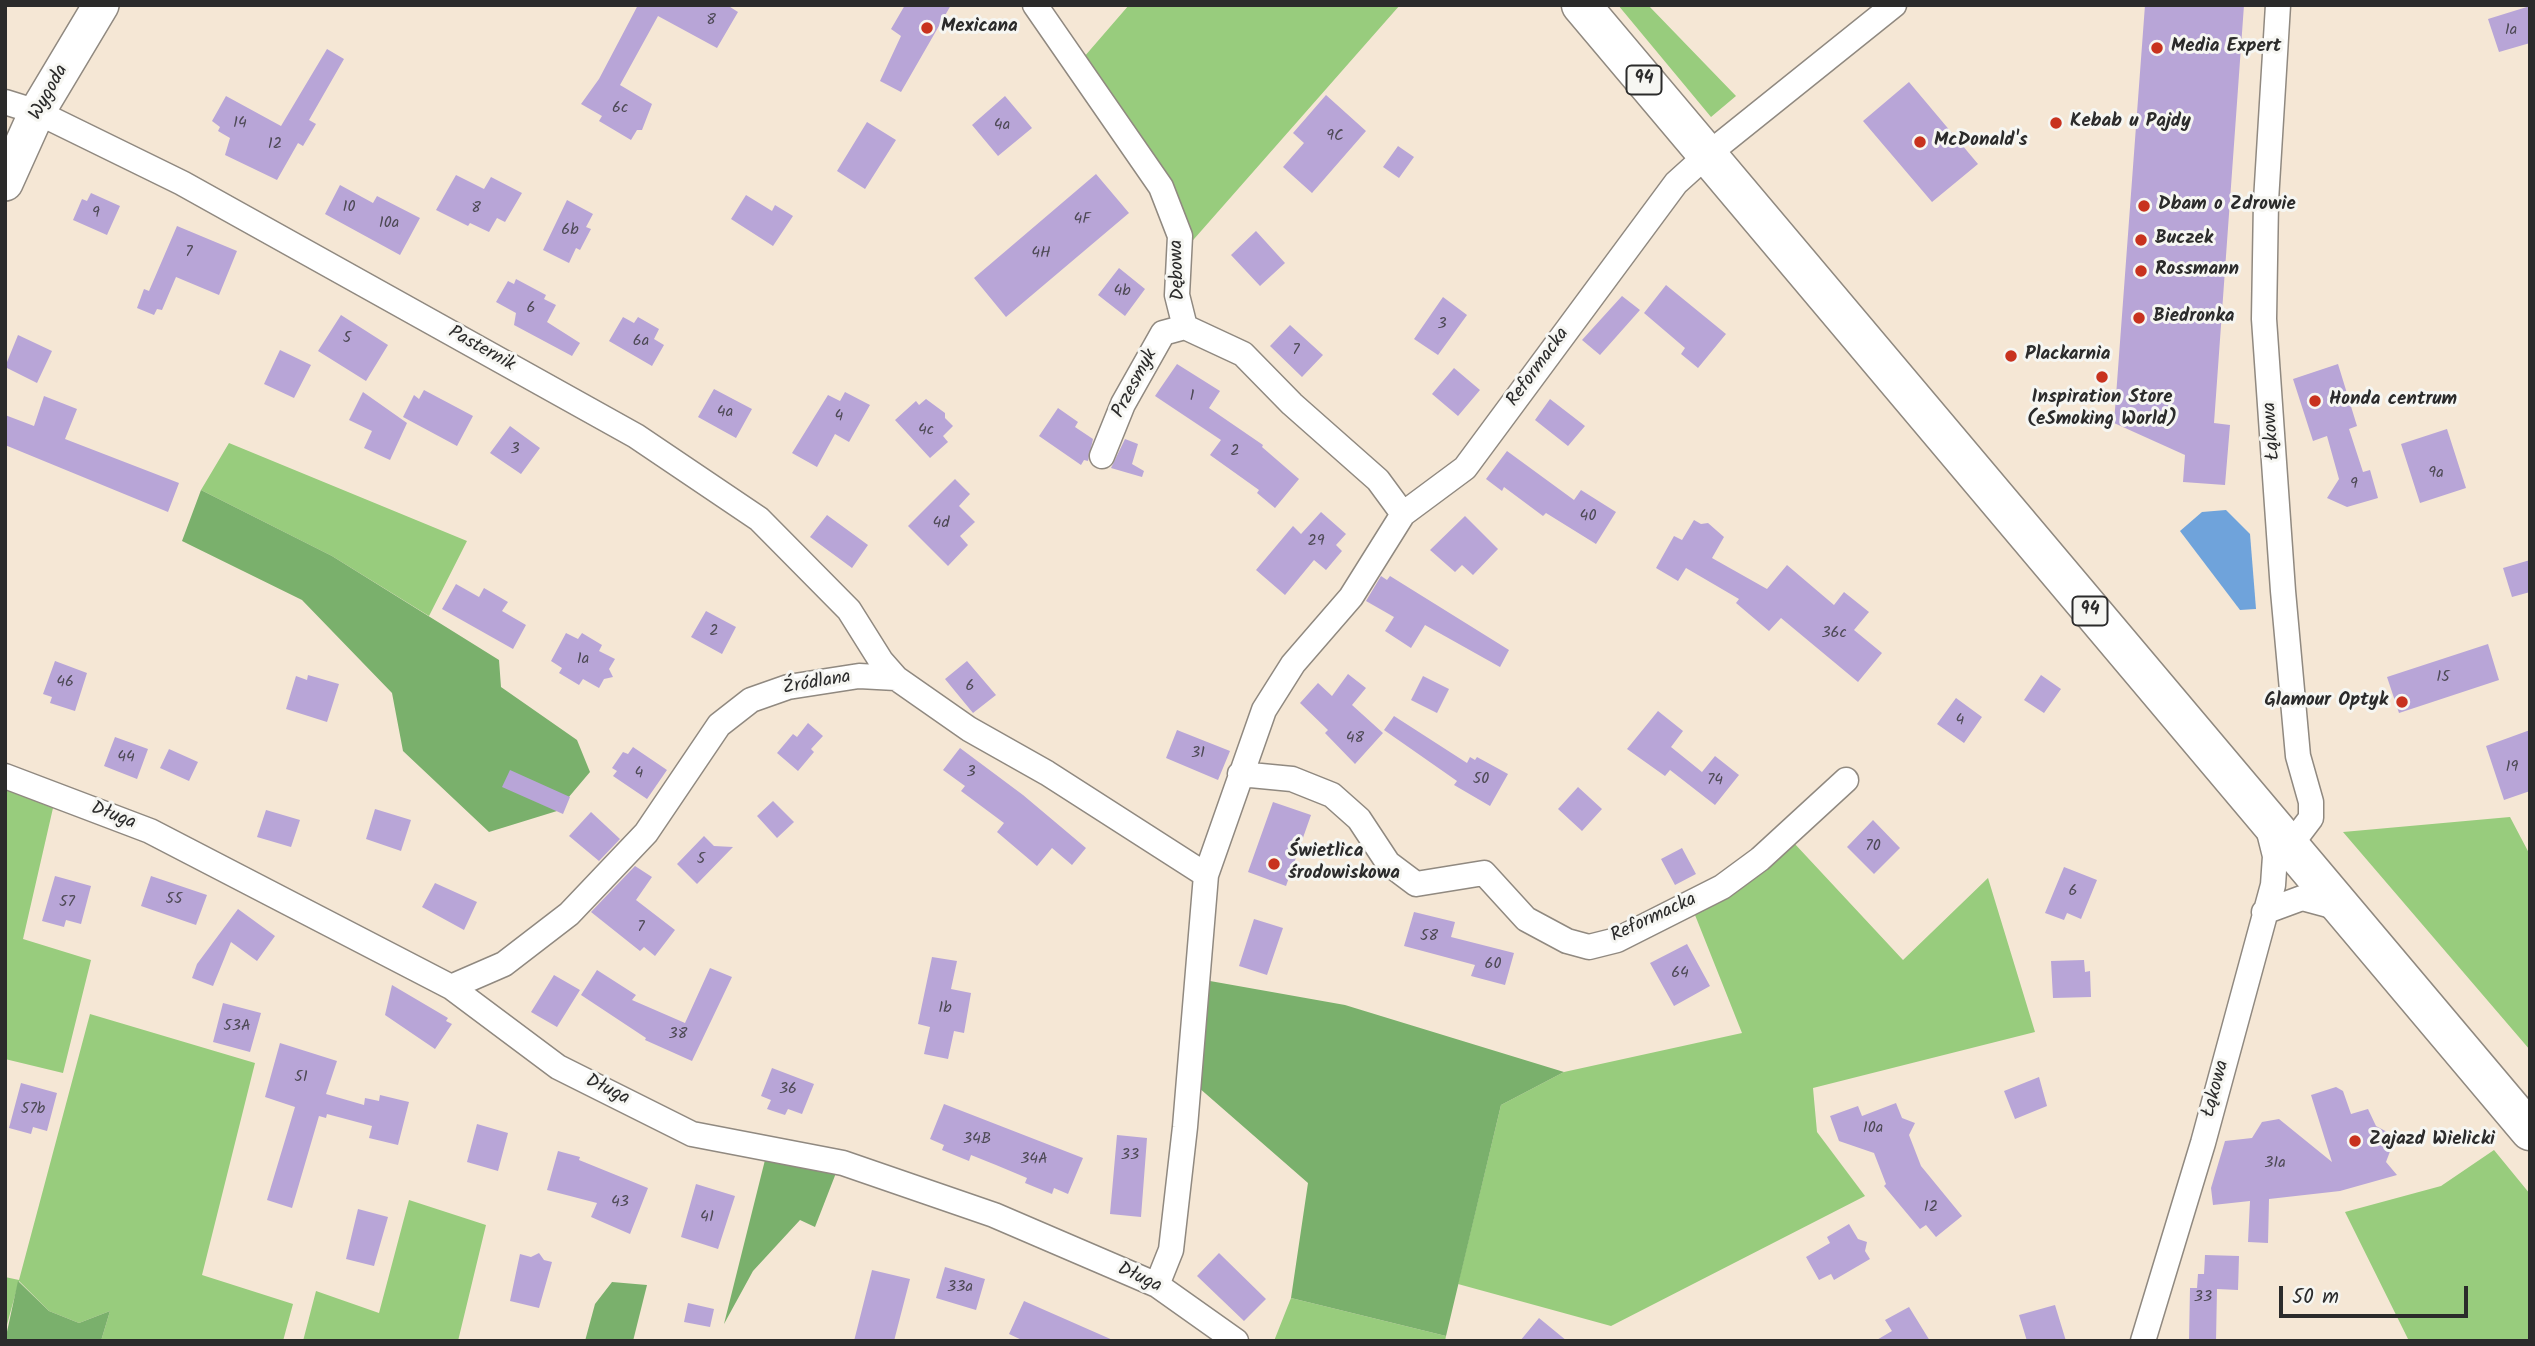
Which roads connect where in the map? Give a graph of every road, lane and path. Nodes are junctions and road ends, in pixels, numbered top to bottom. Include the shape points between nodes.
1 (101, 5) edge
2 (1035, 5) edge
3 (1581, 5) edge
4 (1894, 5) edge
5 (2278, 5) edge
6 (21, 107) edge
7 (1707, 155) junction
8 (5, 183) edge
9 (1185, 327) junction
10 (1102, 456) dead end
11 (1403, 514) junction
12 (897, 678) junction
13 (1240, 774) junction
14 (5, 776) edge
15 (1846, 780) dead end
16 (2277, 834) junction
17 (1206, 875) junction
18 (2339, 908) junction
19 (2264, 912) junction
20 (451, 987) junction
21 (2530, 1131) edge
22 (1157, 1284) junction
23 (1236, 1341) edge
24 (2143, 1341) edge

1 - 6 street, Wygoda
2 - 9 street, Dębowa via 1161,187 1180,236 1177,295
3 - 7 main road, 94
4 - 7 street, Reformacka
5 - 16 street, Łąkowa via 2264,319 2297,743 2311,818
6 - 8 street, Wygoda
6 - 12 street, Pasternik via 182,183 636,436 759,519 849,610 881,662
7 - 11 street, Reformacka via 1676,183 1465,468
7 - 16 main road, 94
9 - 10 street, Przesmyk via 1163,333 1123,404
9 - 11 street, Dębowa via 1243,355 1378,480
11 - 13 street, Reformacka via 1351,597 1293,664 1264,710
12 - 17 street via 969,729
12 - 20 street, Źródlana via 859,676 812,683 751,700 719,725 646,833 569,914 504,964
13 - 15 street, Reformacka via 1292,779 1332,795 1359,819 1388,863 1416,884 1484,873 1526,919 1589,947 1617,940 1723,887
13 - 17 street, Reformacka
14 - 20 street, Długa via 150,831
16 - 18 main road, 94
16 - 19 street, Łąkowa via 2273,885
17 - 22 street, Reformacka via 1171,1251
18 - 19 street via 2302,898
18 - 21 main road, 94
19 - 24 street, Łąkowa via 2203,1143
20 - 22 street, Długa via 558,1067 692,1134 843,1163 994,1215
22 - 23 street, Długa

